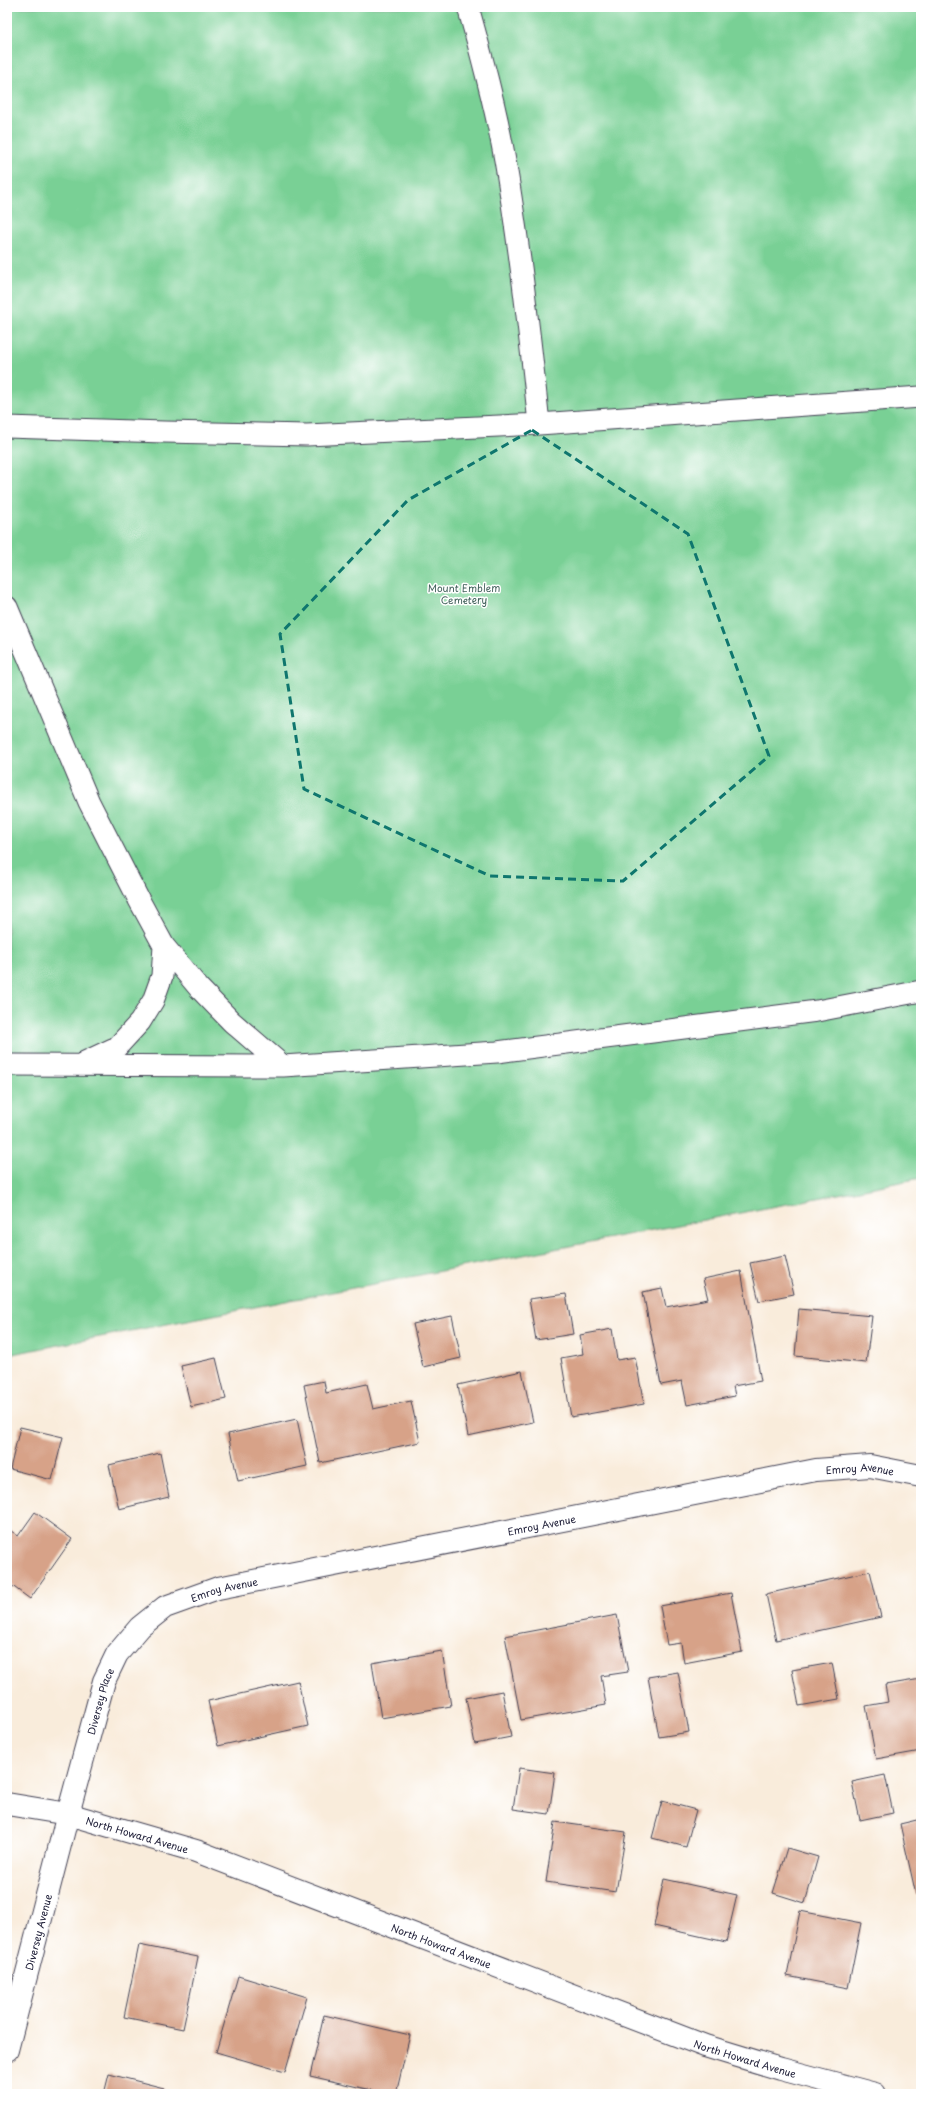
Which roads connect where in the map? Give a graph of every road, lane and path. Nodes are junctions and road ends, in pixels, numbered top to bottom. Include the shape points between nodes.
1 (468, 7) edge
2 (921, 397) edge
3 (539, 424) junction
4 (7, 427) edge
5 (7, 607) edge
6 (164, 946) junction
7 (921, 991) edge
8 (7, 1065) edge
9 (79, 1065) junction
10 (283, 1066) junction
11 (921, 1476) edge
12 (165, 1607) joint
13 (7, 1804) edge
14 (68, 1814) junction
15 (7, 2050) edge
16 (875, 2094) edge

1 - 3 lane via 484,64 505,159 524,289
2 - 3 lane
3 - 4 lane via 307,435
5 - 6 lane via 89,802
6 - 9 lane via 162,976 153,1001 140,1022 118,1047
6 - 10 lane via 232,1022
7 - 10 lane via 817,1011 574,1043 497,1052
8 - 9 lane
9 - 10 lane
11 - 12 street, Emroy Avenue via 870,1466 816,1470 218,1588
12 - 14 street, Diversey Place via 140,1627 117,1654 104,1681
13 - 14 street, North Howard Avenue
14 - 15 street, Diversey Avenue
14 - 16 street, North Howard Avenue via 196,1851 705,2046

